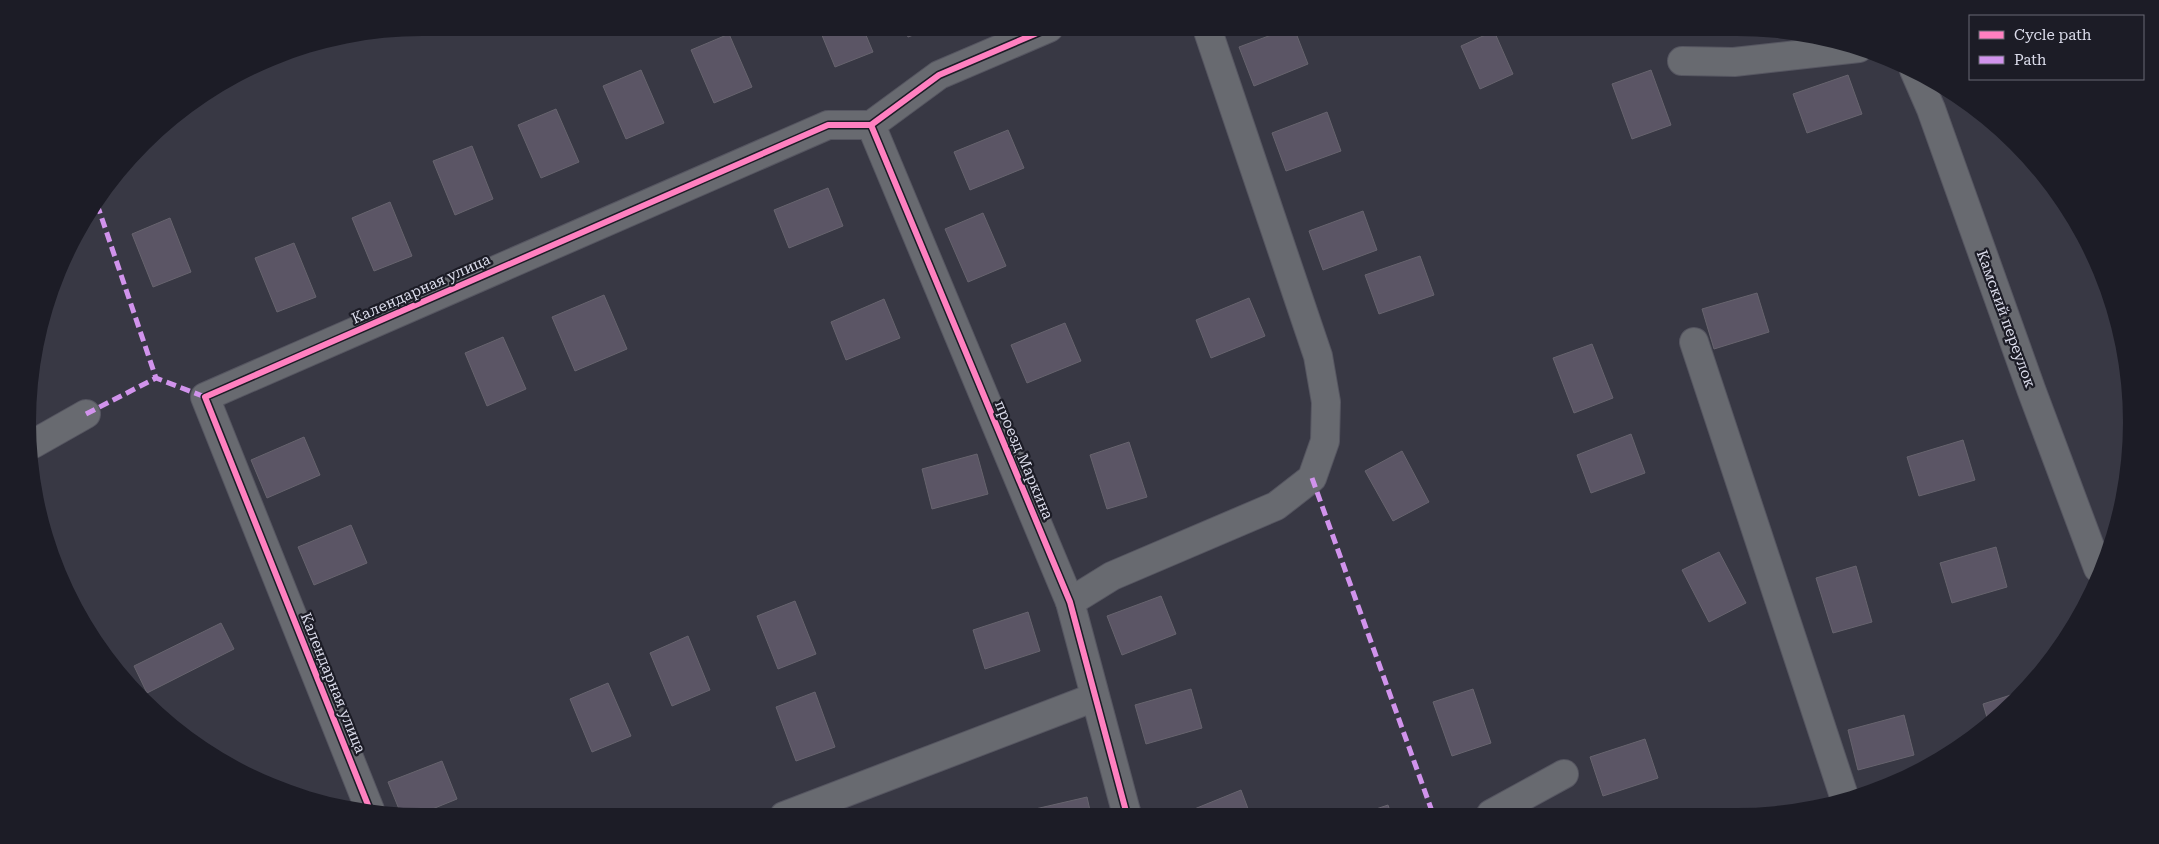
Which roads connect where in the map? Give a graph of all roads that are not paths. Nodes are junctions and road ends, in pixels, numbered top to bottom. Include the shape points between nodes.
1 (1030, 36) edge
2 (1210, 36) edge
3 (1840, 50) edge
4 (1682, 61) dead end
5 (1919, 82) edge
6 (871, 125) junction
7 (1694, 342) dead end
8 (86, 414) dead end
9 (37, 442) edge
10 (2096, 562) edge
11 (1070, 602) junction
12 (1095, 697) junction
13 (1564, 774) dead end
14 (1843, 793) edge
15 (367, 803) edge
16 (805, 808) edge
17 (1125, 808) edge
18 (1502, 808) edge

1 - 6 street via 940,75
2 - 11 street via 1318,356 1326,402 1325,441 1312,478 1276,506 1112,576
3 - 4 street via 1734,62
5 - 10 street, Камский переулок
6 - 11 street, проезд Маркина
6 - 15 street, Календарная улица via 828,124 205,397
7 - 14 street
8 - 9 street
11 - 12 street, проезд Маркина
12 - 16 street
12 - 17 street, проезд Маркина
13 - 18 street

